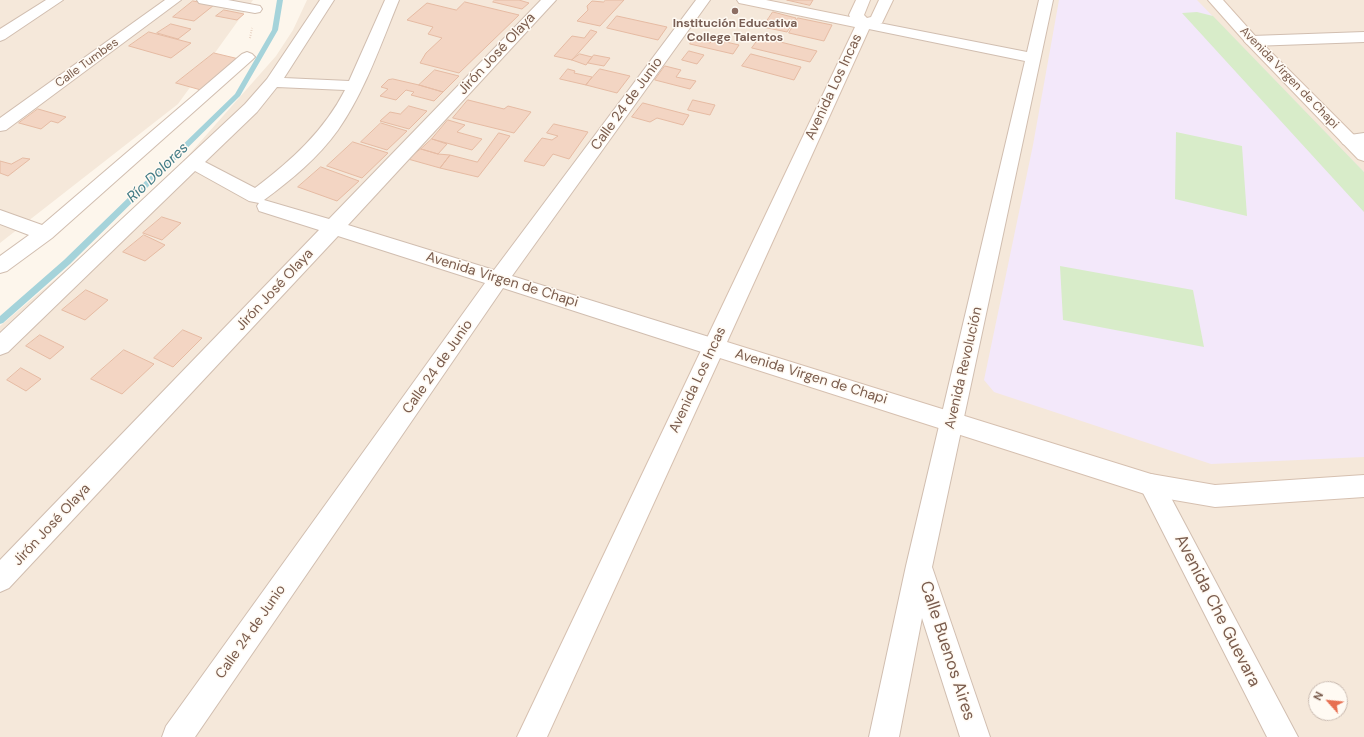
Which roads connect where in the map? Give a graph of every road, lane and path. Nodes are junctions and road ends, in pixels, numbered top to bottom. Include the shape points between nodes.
1 (56, 0) edge
2 (174, 0) edge
3 (204, 0) edge
4 (327, 0) edge
5 (392, 0) edge
6 (549, 0) edge
7 (703, 0) edge
8 (744, 0) edge
9 (863, 0) edge
10 (886, 0) edge
11 (1046, 0) edge
12 (1215, 0) edge
13 (255, 9) joint
14 (864, 24) junction
15 (0, 36) edge
16 (1364, 37) edge
17 (1252, 41) junction
18 (247, 57) joint
19 (1033, 58) junction
20 (273, 82) junction
21 (354, 86) junction
22 (0, 126) edge
23 (1357, 140) edge
24 (1364, 155) edge
25 (194, 163) junction
26 (266, 206) dead end
27 (0, 217) edge
28 (333, 228) junction
29 (45, 233) junction
30 (0, 266) edge
31 (499, 279) junction
32 (0, 346) edge
33 (714, 347) junction
34 (952, 422) junction
35 (1151, 485) junction
36 (1364, 486) edge
37 (919, 566) junction
38 (0, 579) edge
39 (178, 737) edge
40 (532, 737) edge
41 (884, 737) edge
42 (975, 737) edge
43 (1283, 737) edge

1 - 15 street
2 - 22 street, Calle Tumbes
3 - 13 street
4 - 20 street
5 - 21 street
6 - 28 street, Jirón José Olaya
7 - 31 street, Calle 24 de Junio
8 - 14 street
9 - 14 street, Avenida Los Incas via 856,16
10 - 14 street, Avenida Los Incas via 877,20
11 - 19 street, Avenida Revolución
12 - 17 street, Avenida Virgen de Chapi
13 - 18 path
14 - 19 street
14 - 33 street, Avenida Los Incas
16 - 17 street
17 - 23 street, Avenida Virgen de Chapi
18 - 29 street
19 - 34 street, Avenida Revolución
20 - 21 street
20 - 25 street via 252,108
21 - 25 street via 321,140 256,197
23 - 24 street, Avenida Virgen de Chapi
25 - 32 street
26 - 28 street, Avenida Virgen de Chapi
27 - 29 street
28 - 31 street, Avenida Virgen de Chapi
28 - 38 street, Jirón José Olaya
29 - 30 street
31 - 33 street, Avenida Virgen de Chapi
31 - 39 street, Calle 24 de Junio
33 - 34 street, Avenida Virgen de Chapi
33 - 40 street, Avenida Los Incas
34 - 35 street, Avenida Virgen de Chapi
34 - 37 street, Avenida Revolución
35 - 36 street, Avenida Virgen de Chapi via 1215,496
35 - 43 street, Avenida Che Guevara
37 - 41 street, Avenida Revolución
37 - 42 street, Calle Buenos Aires

